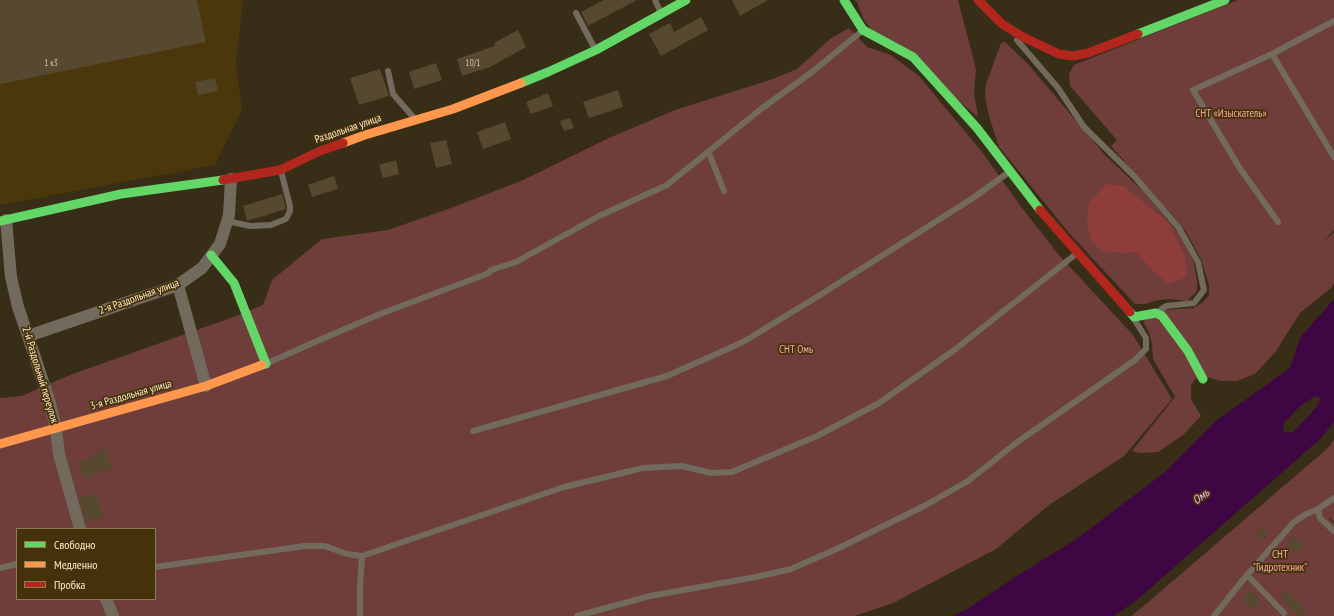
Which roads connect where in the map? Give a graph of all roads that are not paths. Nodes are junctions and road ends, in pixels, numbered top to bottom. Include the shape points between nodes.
1 (654, 0) edge
2 (686, 0) edge
3 (844, 0) edge
4 (978, 0) edge
5 (1225, 0) edge
6 (576, 13) dead end
7 (662, 14) junction
8 (1334, 21) edge
9 (1002, 24) junction
10 (863, 30) junction
11 (596, 50) junction
12 (1272, 54) junction
13 (388, 71) dead end
14 (415, 119) junction
15 (708, 153) junction
16 (1334, 157) edge
17 (280, 170) junction
18 (1010, 171) junction
19 (231, 179) junction
20 (724, 191) dead end
21 (3, 221) edge
22 (227, 221) junction
23 (1278, 222) dead end
24 (1077, 253) junction
25 (211, 255) junction
26 (178, 285) junction
27 (1156, 313) junction
28 (1134, 317) junction
29 (28, 336) junction
30 (266, 364) junction
31 (1203, 379) dead end
32 (206, 386) junction
33 (56, 428) junction
34 (472, 431) dead end
35 (0, 444) edge
36 (1334, 498) edge
37 (1318, 508) junction
38 (80, 528) edge
39 (1334, 531) edge
40 (362, 556) junction
41 (16, 564) edge
42 (156, 567) edge
43 (0, 568) edge
44 (1247, 575) junction
45 (106, 600) edge
46 (1284, 613) dead end
47 (113, 616) edge
48 (360, 616) edge
49 (577, 616) edge
50 (1214, 616) edge

1 - 7 lane
2 - 7 street, Раздольная улица
3 - 10 street
4 - 9 street
5 - 9 street via 1088,53 1073,56 1045,48
6 - 11 lane
7 - 11 street, Раздольная улица
8 - 12 lane
9 - 27 lane via 1058,88 1084,127 1134,176 1179,228 1198,262 1204,290 1194,303 1166,306
10 - 15 lane
10 - 18 street via 913,57 977,128
11 - 14 street, Раздольная улица via 548,72 453,109
12 - 16 lane
12 - 23 lane via 1193,90 1239,167
13 - 14 lane via 393,94
14 - 17 street, Раздольная улица via 320,151
15 - 20 lane
15 - 30 lane via 667,185 599,216 516,262 380,314
17 - 19 street, Раздольная улица
17 - 22 lane via 290,206 286,219 271,225 250,226
18 - 24 street
18 - 34 lane via 973,198 743,342 667,376
19 - 21 street, Раздольная улица via 121,194
19 - 22 street, 2-я Раздольная улица
21 - 29 street, 2-й Раздольный переулок via 11,277
22 - 25 street, 2-я Раздольная улица via 220,244
24 - 28 street
24 - 40 lane via 953,351 879,402 817,436 761,460 732,472 711,473 682,466 644,468 622,473 564,487
25 - 26 street, 2-я Раздольная улица via 202,268
25 - 30 street via 234,282
26 - 29 street, 2-я Раздольная улица
26 - 32 street
27 - 28 street
27 - 31 street via 1171,327
28 - 49 lane via 1146,338 1146,349 1135,360 1016,443 968,481 926,505 791,569 650,596
29 - 33 street, 2-й Раздольный переулок
30 - 32 street, 3-я Раздольная улица
32 - 33 street, 3-я Раздольная улица
33 - 35 street, 3-я Раздольная улица
33 - 38 street, 2-й Раздольный переулок via 59,454
36 - 37 lane
37 - 39 lane via 1320,518
37 - 44 lane via 1294,522
40 - 42 lane via 325,546 305,546
40 - 48 lane
41 - 43 lane
44 - 46 lane
44 - 50 lane
45 - 47 street

